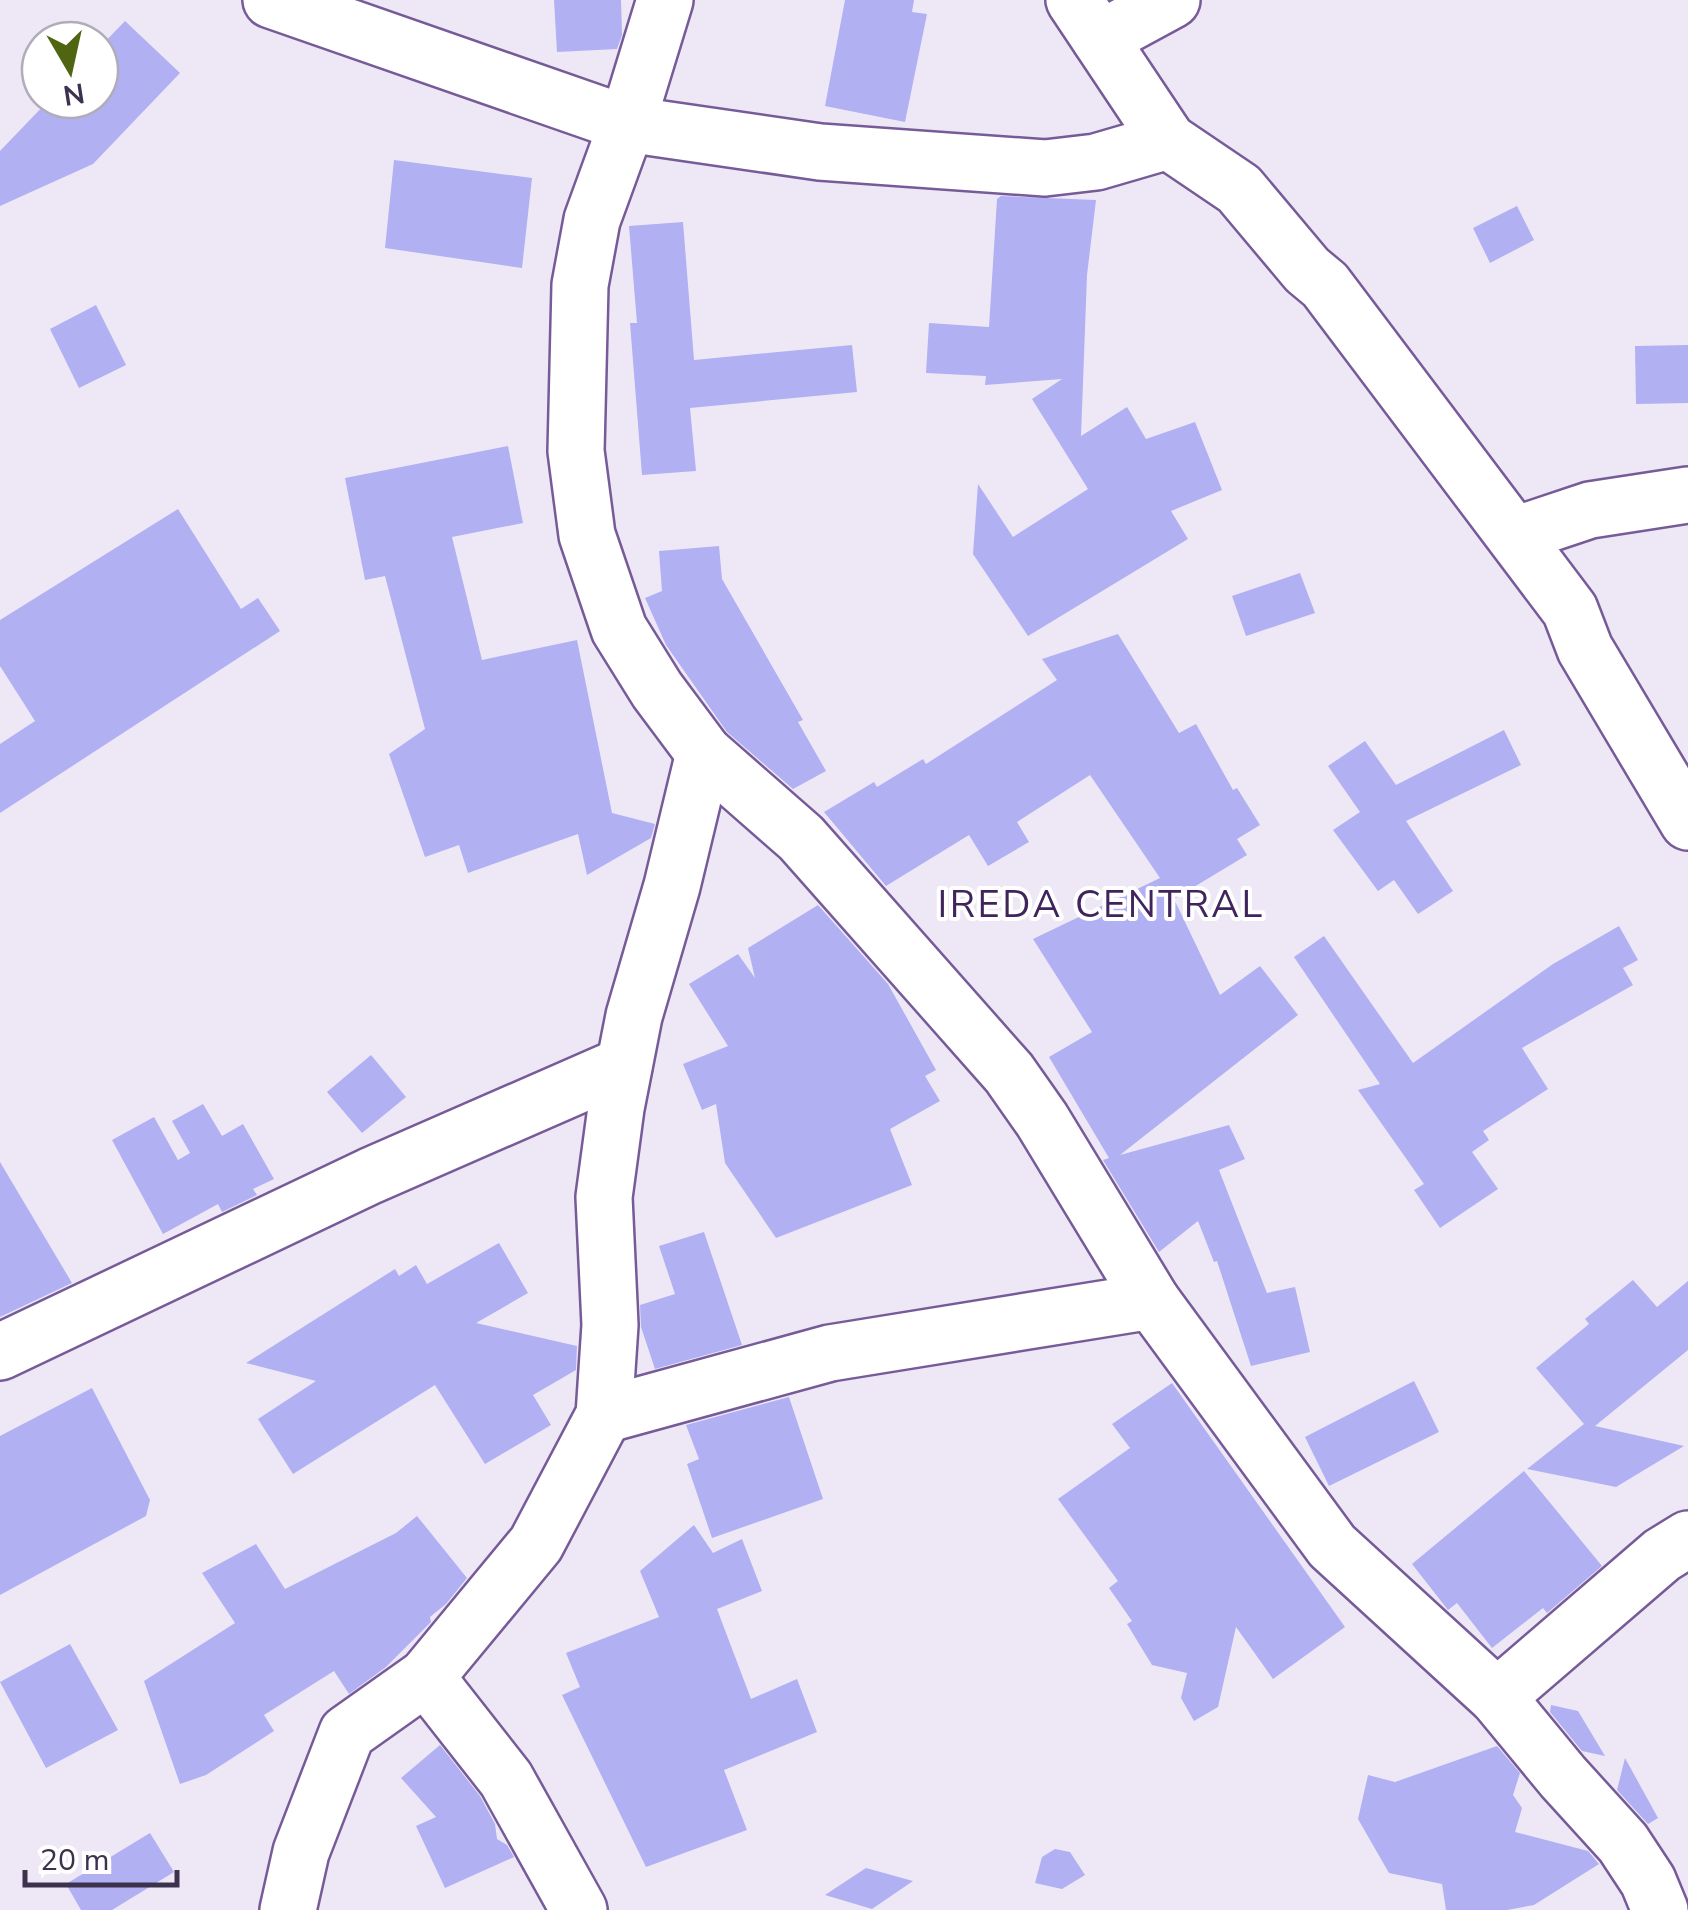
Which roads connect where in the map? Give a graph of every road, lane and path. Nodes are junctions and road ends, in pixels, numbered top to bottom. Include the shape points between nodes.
1 (271, 0) edge
2 (665, 0) edge
3 (1172, 0) edge
4 (1087, 19) edge
5 (627, 124) junction
6 (1168, 140) junction
7 (1688, 495) edge
8 (1515, 535) junction
9 (704, 753) junction
10 (1688, 822) edge
11 (624, 1066) junction
12 (1152, 1302) junction
13 (0, 1352) edge
14 (604, 1416) junction
15 (1688, 1539) edge
16 (426, 1677) junction
17 (1497, 1697) junction
18 (288, 1910) edge
19 (579, 1910) edge
20 (1660, 1910) edge

1 - 5 street
2 - 5 street
3 - 4 street
4 - 6 street
5 - 6 street via 820,152 1045,168 1096,162
5 - 9 street via 592,220 580,286 576,451 587,535 619,630
6 - 8 street via 1239,189 1325,285
7 - 8 street via 1590,510
8 - 10 street via 1570,610 1584,649
9 - 11 street
9 - 12 street via 801,838 1010,1073
11 - 13 street via 370,1176
11 - 14 street via 604,1198 610,1324
12 - 14 street via 830,1353
12 - 17 street via 1332,1546
14 - 16 street via 536,1544
15 - 17 street
16 - 18 street via 347,1732 301,1852
16 - 19 street via 506,1780
17 - 20 street via 1623,1843

